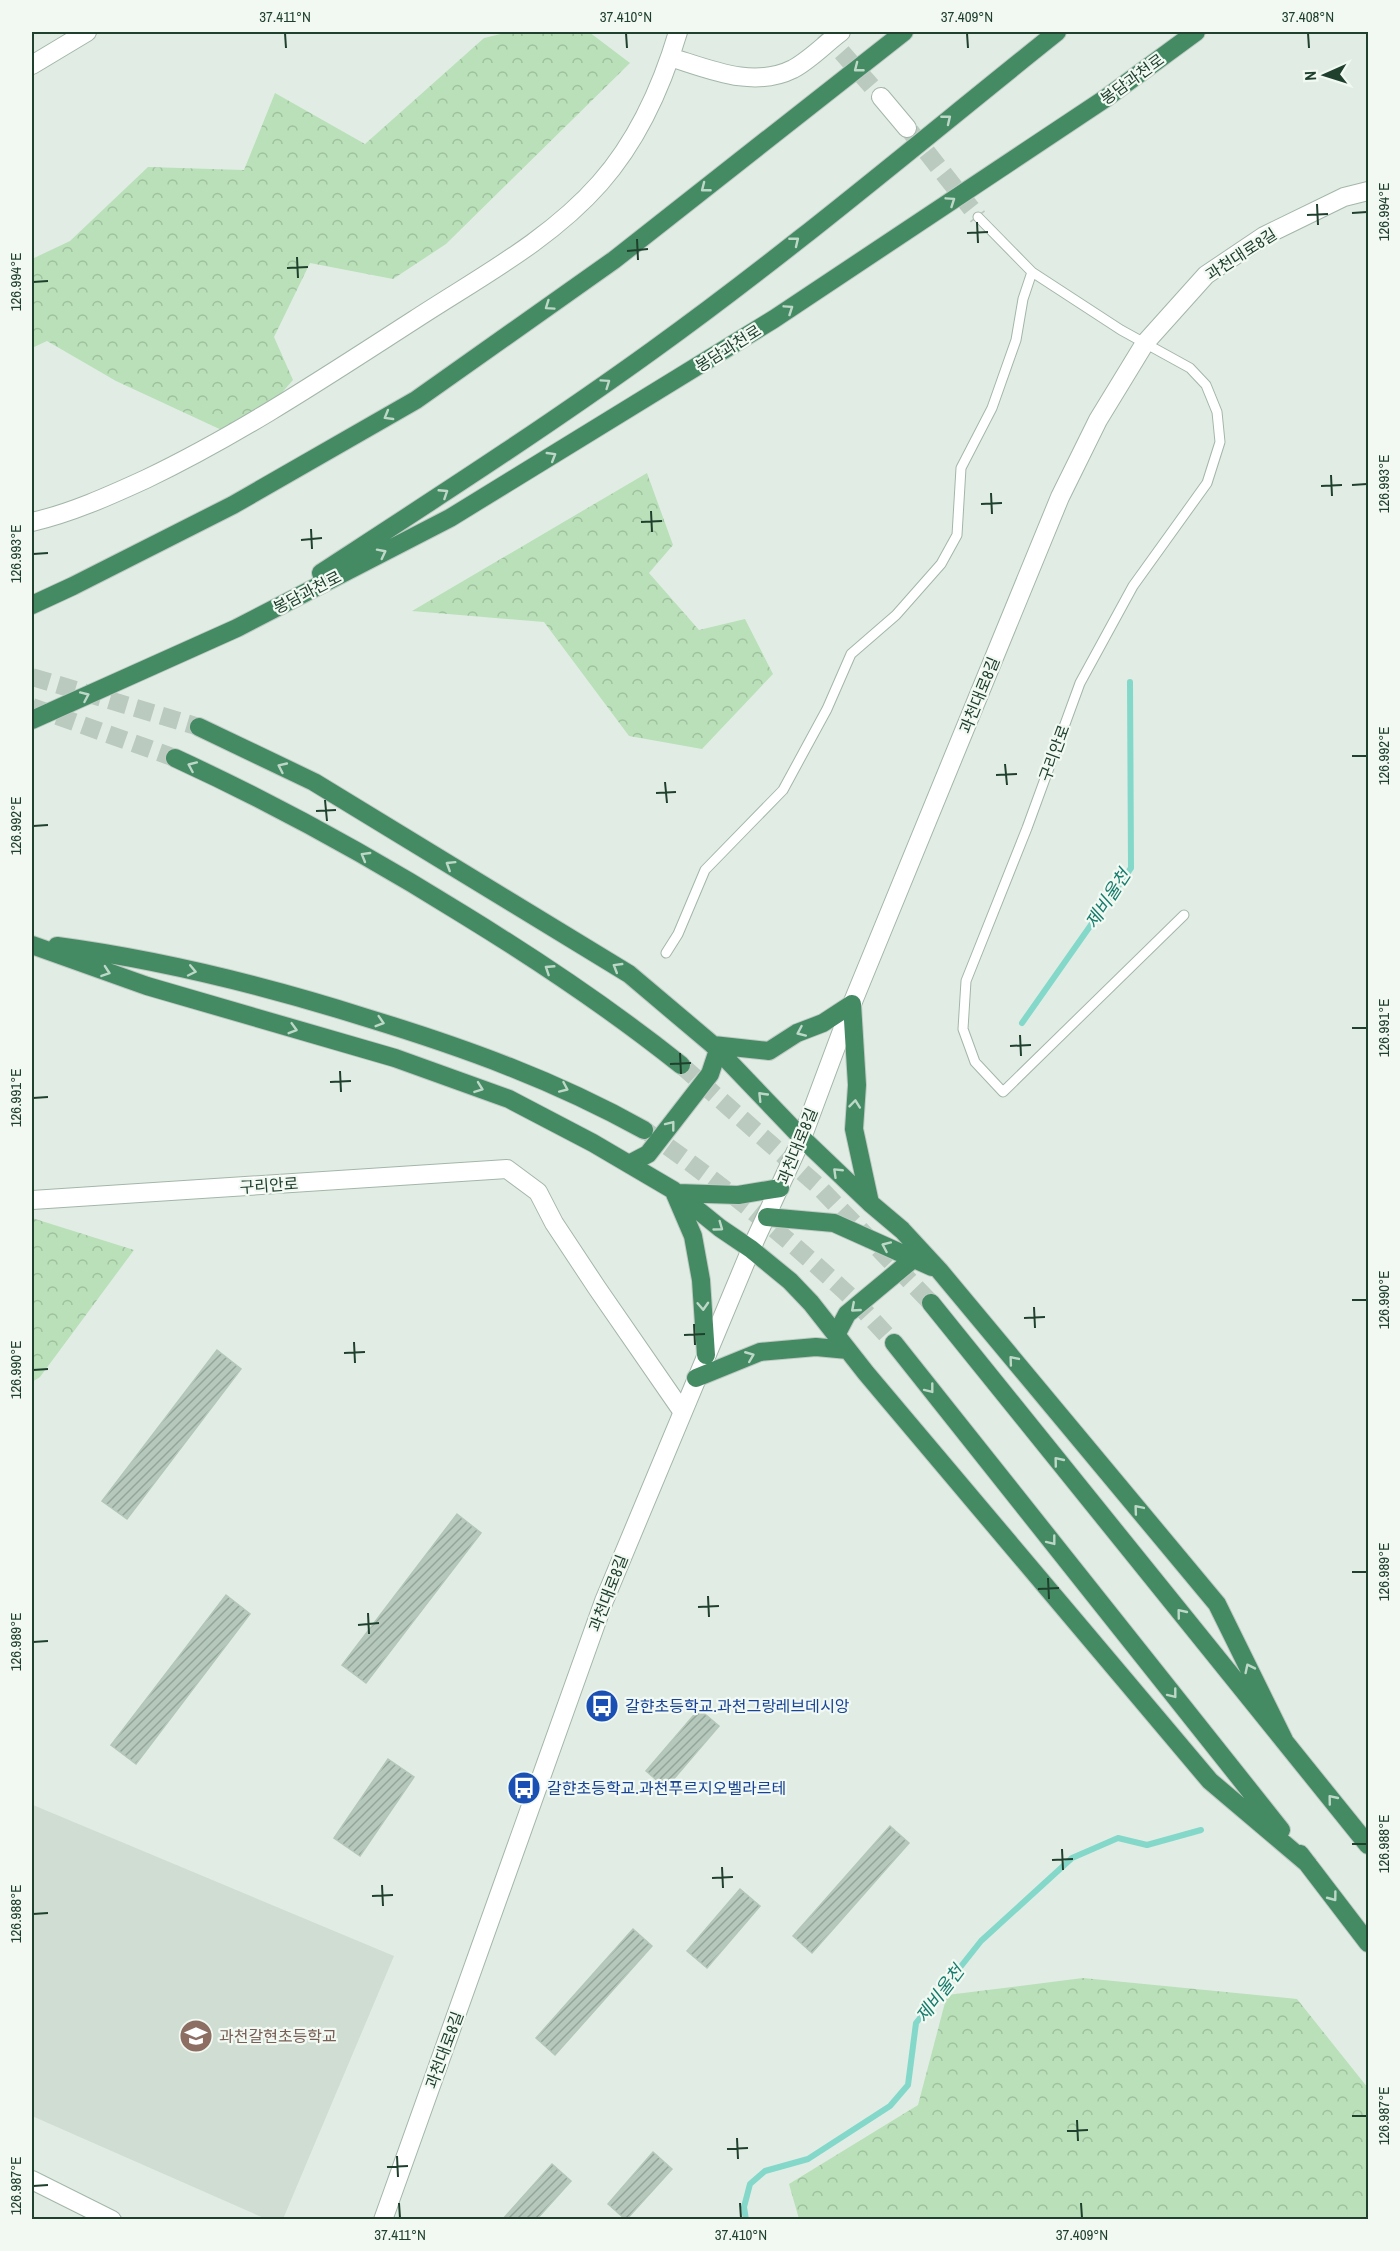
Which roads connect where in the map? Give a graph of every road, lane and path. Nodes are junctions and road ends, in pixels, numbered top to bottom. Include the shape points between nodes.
1 (87, 32) edge
2 (678, 32) edge
3 (841, 32) edge
4 (904, 32) edge
5 (1057, 32) edge
6 (1196, 32) edge
7 (670, 57) junction
8 (32, 65) edge
9 (880, 97) tunnel mouth
10 (907, 128) tunnel mouth
11 (1368, 191) edge
12 (978, 218) tunnel mouth
13 (1032, 272) junction
14 (1145, 343) junction
15 (32, 522) edge
16 (32, 605) edge
17 (237, 628) junction
18 (32, 720) edge
19 (199, 727) tunnel mouth
20 (175, 758) tunnel mouth
21 (1184, 915) dead end
22 (32, 944) edge
23 (666, 953) dead end
24 (852, 1004) junction
25 (715, 1047) junction
26 (681, 1065) tunnel mouth
27 (645, 1130) tunnel mouth
28 (802, 1138) junction
29 (628, 1164) junction
30 (780, 1188) junction
31 (675, 1191) junction
32 (32, 1200) edge
33 (870, 1203) junction
34 (767, 1217) junction
35 (751, 1249) junction
36 (913, 1259) junction
37 (939, 1270) junction
38 (931, 1303) tunnel mouth
39 (836, 1335) junction
40 (894, 1343) tunnel mouth
41 (848, 1350) junction
42 (706, 1355) junction
43 (696, 1378) junction
44 (682, 1412) junction
45 (1284, 1740) junction
46 (1368, 1845) edge
47 (1308, 1864) junction
48 (1368, 1944) edge
49 (32, 2180) edge
50 (112, 2220) edge
51 (383, 2220) edge

1 - 8 street
2 - 7 street
3 - 7 street via 794,68 770,78 743,77
4 -> 16 highway via 614,260 416,400 233,505
17 -> 5 highway, 봉담과천로 via 509,451 654,350
17 -> 6 highway, 봉담과천로 via 450,518 663,389 1106,98
7 - 15 street via 633,140 599,184 546,234 295,396 194,456 104,498
9 - 10 street
11 - 14 street, 과천대로8길 via 1344,197 1264,236 1206,275
12 - 13 lane, 구리안로
13 - 14 lane, 구리안로
13 - 23 lane via 1016,340 992,408 961,468 957,535 941,564 896,615 851,654 827,709 783,790 705,870
14 - 21 lane, 구리안로 via 1190,368 1206,385 1217,412 1220,442 1207,483 1132,586 1080,683 966,981 963,1029 975,1062 1003,1092
14 - 24 street, 과천대로8길 via 1098,420 1060,497
18 -> 17 highway, 봉담과천로
25 -> 19 highway via 629,974 314,782
26 -> 20 highway via 575,985 431,894 288,813
22 -> 27 highway via 106,953 323,1004 525,1071
22 -> 29 highway via 147,986 395,1059 509,1099
24 -> 25 highway via 769,1051
24 - 28 street, 과천대로8길
33 -> 24 highway via 854,1129 857,1085
28 -> 25 highway
29 -> 25 highway via 648,1154 710,1074
28 - 30 street, 과천대로8길
33 -> 28 highway
29 - 31 highway
30 - 31 highway via 738,1195
30 - 34 street, 과천대로8길
31 -> 35 highway
31 -> 42 highway via 693,1236 701,1280
32 - 44 street, 구리안로 via 507,1169 538,1192 590,1279
33 - 37 highway
34 - 35 street, 과천대로8길
36 -> 34 highway via 834,1223
35 - 39 highway via 790,1281
35 - 42 street, 과천대로8길
36 - 37 highway
36 -> 39 highway via 848,1314
45 -> 37 highway via 1217,1604
45 -> 38 highway
39 - 41 highway
40 -> 47 highway
43 -> 41 highway via 760,1352 816,1347
41 - 47 highway via 1210,1781
42 - 43 street, 과천대로8길
43 - 44 street, 과천대로8길
44 - 51 street, 과천대로8길 via 604,1601
46 -> 45 highway
47 -> 48 highway
49 - 50 street

